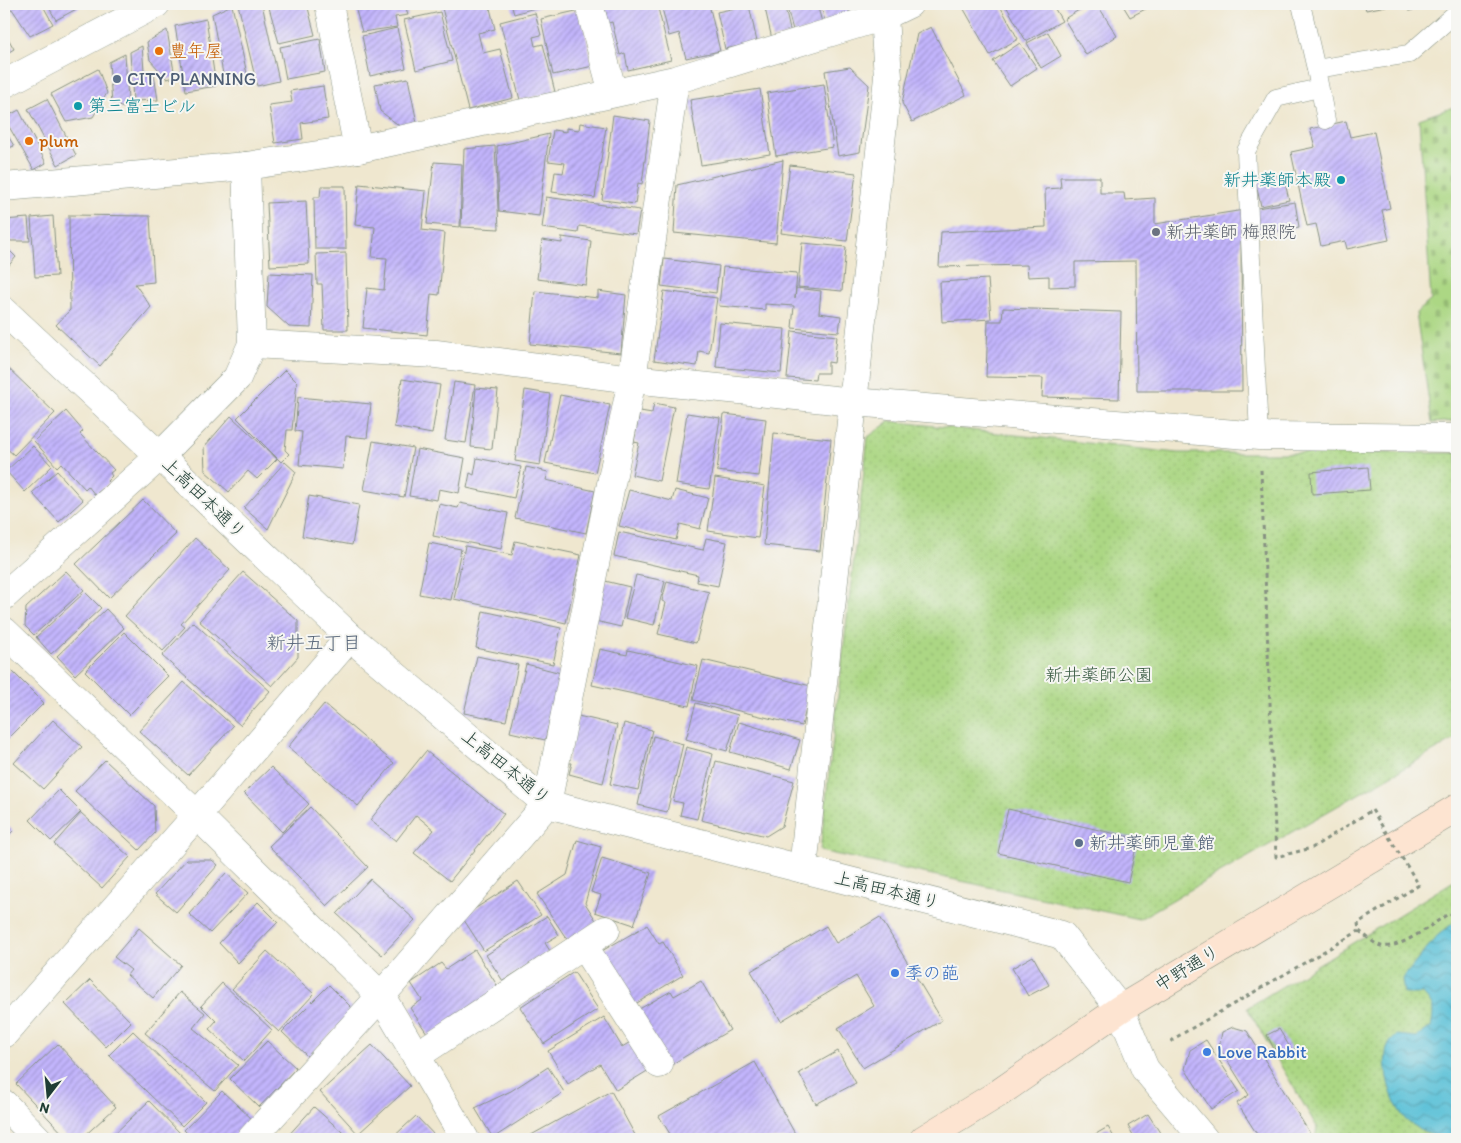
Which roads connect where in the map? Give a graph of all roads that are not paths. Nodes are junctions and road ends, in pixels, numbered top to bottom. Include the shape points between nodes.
1 (156, 4) edge
2 (329, 4) edge
3 (590, 4) edge
4 (910, 4) edge
5 (1301, 4) edge
6 (882, 10) edge
7 (1457, 12) edge
8 (1316, 69) junction
9 (675, 80) junction
10 (4, 84) edge
11 (1319, 88) junction
12 (613, 93) junction
13 (1326, 120) dead end
14 (358, 149) junction
15 (246, 166) junction
16 (4, 187) edge
17 (4, 311) edge
18 (252, 344) junction
19 (632, 379) junction
20 (854, 402) junction
21 (1259, 436) junction
22 (1457, 438) edge
23 (160, 456) junction
24 (4, 596) edge
25 (4, 631) edge
26 (350, 637) junction
27 (547, 804) junction
28 (1457, 808) edge
29 (197, 815) junction
30 (803, 869) junction
31 (606, 930) dead end
32 (583, 945) junction
33 (381, 996) junction
34 (1120, 1008) junction
35 (4, 1034) edge
36 (416, 1056) junction
37 (659, 1064) dead end
38 (4, 1104) edge
39 (38, 1139) edge
40 (251, 1139) edge
41 (465, 1139) edge
42 (924, 1139) edge
43 (1204, 1139) edge

1 - 10 street
2 - 14 street
3 - 12 street
4 - 6 street
5 - 8 lane
6 - 9 street
6 - 20 street via 888,77
7 - 8 lane via 1409,54
8 - 11 lane
9 - 12 street
9 - 19 street
11 - 13 lane
11 - 21 lane via 1276,98 1246,151
12 - 14 street
14 - 15 street
15 - 16 street
15 - 18 street
17 - 23 street, 上高田本通り
18 - 19 street via 436,354
18 - 23 street via 237,378
19 - 20 street
19 - 27 street
20 - 21 street
20 - 30 street
21 - 22 street
23 - 24 street
23 - 26 street, 上高田本通り
25 - 29 street
26 - 27 street, 上高田本通り
26 - 29 street
27 - 30 street, 上高田本通り
27 - 33 street
28 - 34 main road, 中野通り
29 - 33 street
29 - 35 street
30 - 34 street, 上高田本通り via 1062,936
31 - 32 street
32 - 36 street
32 - 37 street
33 - 36 street
33 - 40 street
34 - 42 main road, 中野通り via 999,1093
34 - 43 street, 上高田本通り via 1145,1069
36 - 41 street
38 - 39 street

